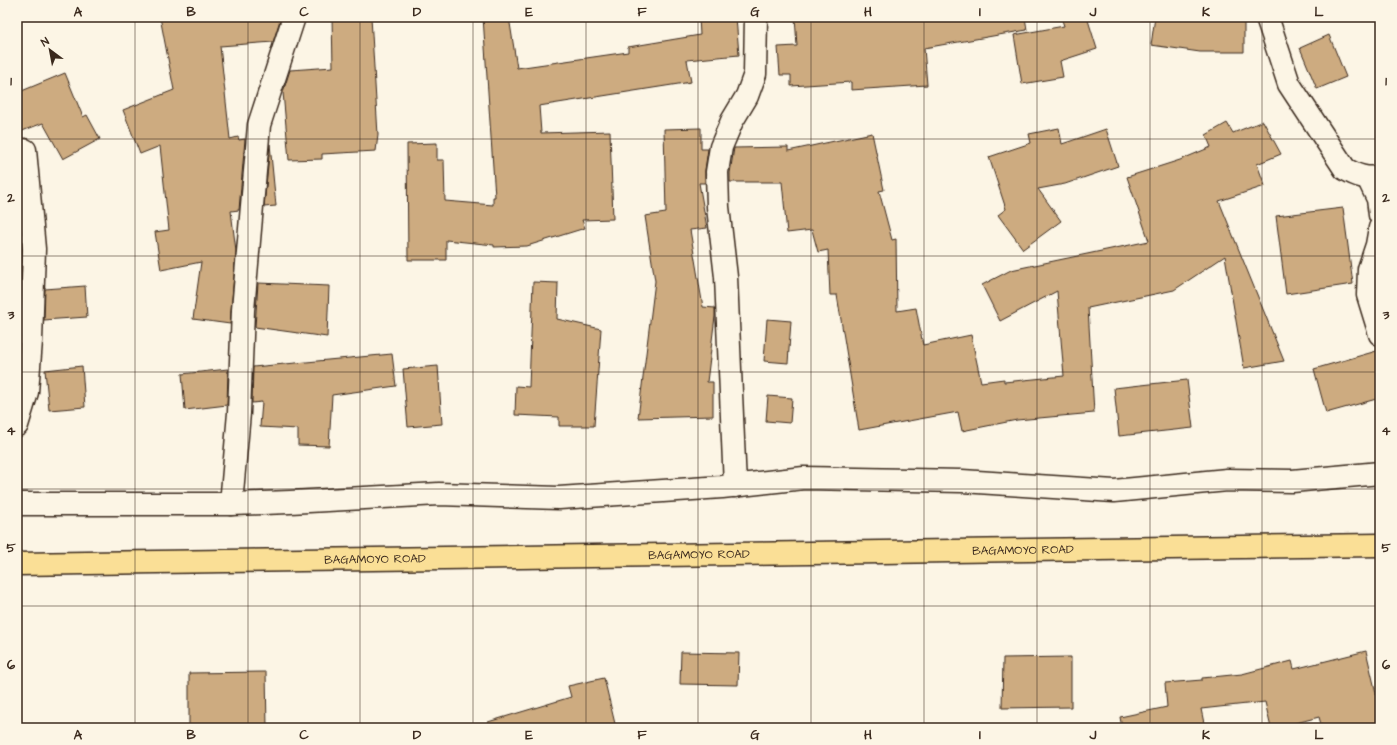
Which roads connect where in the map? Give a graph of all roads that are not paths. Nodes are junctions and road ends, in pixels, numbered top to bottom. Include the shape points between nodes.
1 (294, 17) edge
2 (756, 17) edge
3 (1267, 17) edge
4 (25, 150) dead end
5 (1374, 178) edge
6 (1380, 215) edge
7 (1380, 228) edge
8 (1380, 334) edge
9 (17, 425) edge
10 (1380, 473) edge
11 (735, 486) junction
12 (17, 504) edge
13 (231, 504) junction
14 (1380, 545) edge
15 (17, 564) edge

1 - 13 street via 259,125
2 - 11 street via 755,74 747,96 721,147 717,172 726,277
3 - 5 street via 1289,84 1345,169 1356,176
4 - 9 street via 34,249 27,392
5 - 6 street
7 - 8 street via 1369,269 1368,295
10 - 11 street via 1292,481 1227,480 1114,491 962,480 804,478
11 - 13 street via 559,498 439,494
12 - 13 street
14 - 15 highway, BAGAMOYO ROAD

